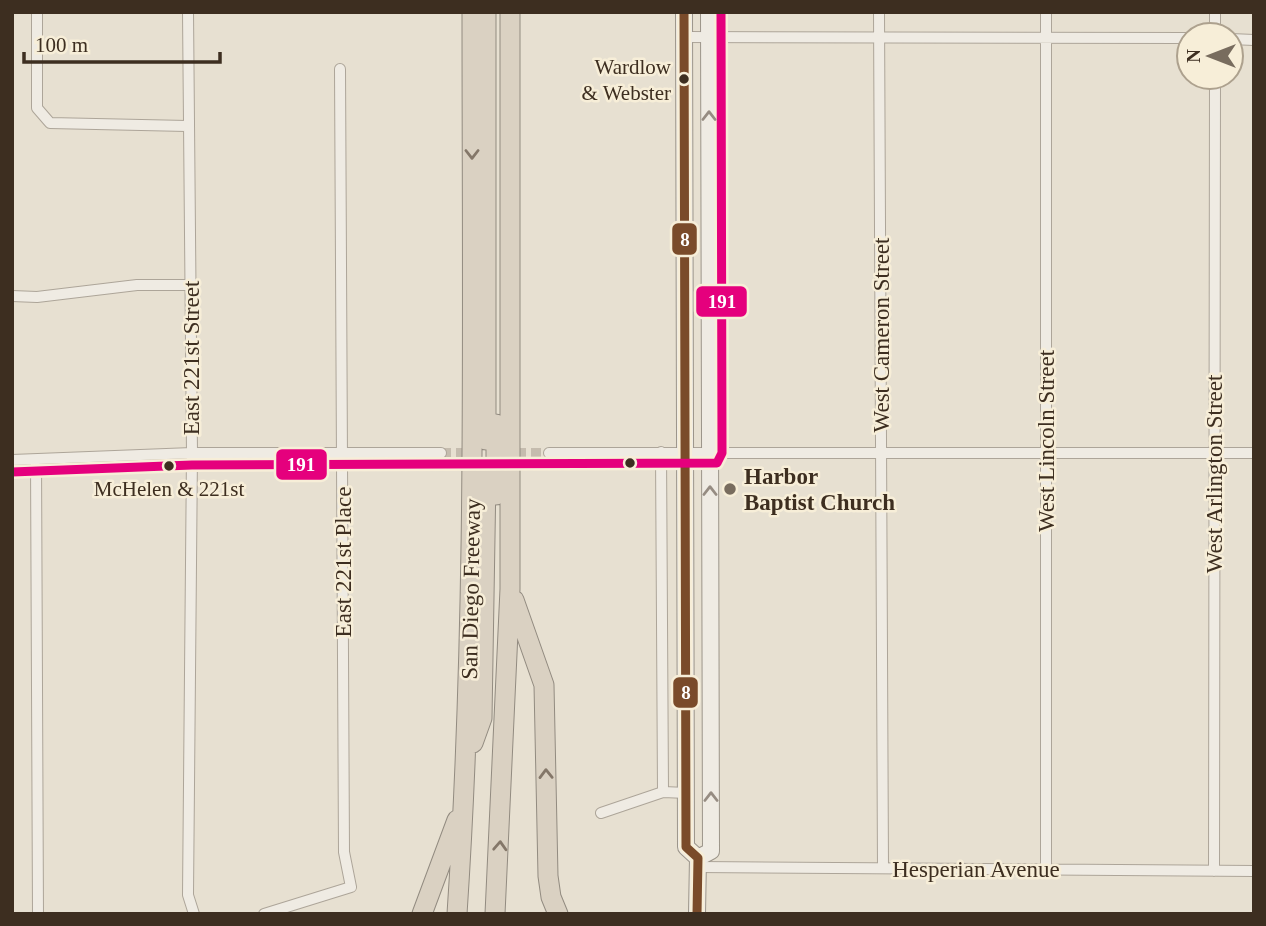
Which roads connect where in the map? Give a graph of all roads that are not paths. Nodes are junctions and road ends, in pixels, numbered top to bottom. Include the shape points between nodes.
1 (37, 12) edge
2 (188, 12) edge
3 (472, 12) edge
4 (486, 12) edge
5 (495, 12) edge
6 (510, 12) edge
7 (684, 12) edge
8 (709, 12) edge
9 (879, 12) edge
10 (1046, 12) edge
11 (709, 36) junction
12 (879, 36) junction
13 (684, 37) junction
14 (1046, 37) junction
15 (1175, 38) edge
16 (340, 69) dead end
17 (1215, 91) edge
18 (187, 125) junction
19 (191, 285) junction
20 (12, 296) edge
21 (343, 452) junction
22 (662, 452) junction
23 (192, 453) junction
24 (440, 453) tunnel mouth
25 (549, 453) tunnel mouth
26 (686, 453) junction
27 (710, 453) junction
28 (881, 453) junction
29 (1046, 453) junction
30 (1214, 453) junction
31 (1254, 453) edge
32 (12, 460) edge
33 (36, 460) junction
34 (510, 589) junction
35 (509, 633) junction
36 (467, 760) junction
37 (663, 792) junction
38 (687, 793) junction
39 (465, 799) junction
40 (601, 813) dead end
41 (698, 862) junction
42 (883, 868) junction
43 (1046, 869) junction
44 (1214, 871) junction
45 (1254, 871) edge
46 (38, 914) edge
47 (194, 914) edge
48 (264, 914) edge
49 (422, 914) edge
50 (457, 914) edge
51 (495, 914) edge
52 (558, 914) edge
53 (697, 914) edge

1 - 18 street via 37,108 50,123
2 - 18 street, East 221st Street
3 -> 36 highway, San Diego Freeway via 473,492
4 - 36 highway via 484,667 482,718
5 - 35 highway via 494,595
6 - 34 highway, San Diego Freeway
7 - 13 main road
8 - 11 main road
9 - 12 street, West Cameron Street
10 - 14 street, West Lincoln Street
11 - 12 street
11 - 13 street
27 -> 11 main road
12 - 14 street
12 - 28 street, West Cameron Street
13 - 26 main road
14 - 15 street
14 - 29 street, West Lincoln Street
16 - 21 street, East 221st Place
17 - 30 street, West Arlington Street
18 - 19 street, East 221st Street
19 - 20 street
19 - 23 street, East 221st Street
21 - 23 street
21 - 24 street
21 - 48 street, East 221st Place via 344,852 351,887
22 - 25 street
22 - 26 street
22 - 37 street
23 - 33 street
23 - 47 street, East 221st Street via 188,894
26 - 27 street
26 - 38 main road
27 - 28 street
41 -> 27 main road via 711,851
28 - 29 street
28 - 42 street, West Cameron Street
29 - 30 street
29 - 43 street, West Lincoln Street
30 - 31 street
30 - 44 street, West Arlington Street
32 - 33 street
33 - 46 street
34 - 35 highway, San Diego Freeway
52 -> 34 highway via 551,897 547,859 544,685
51 -> 35 highway, San Diego Freeway
36 - 39 highway, San Diego Freeway
37 - 38 street
37 - 40 street
38 - 41 main road via 686,847
39 - 49 highway
39 - 50 highway, San Diego Freeway
41 - 42 street, Hesperian Avenue
41 - 53 main road
42 - 43 street, Hesperian Avenue
43 - 44 street, Hesperian Avenue
44 - 45 street, Hesperian Avenue

